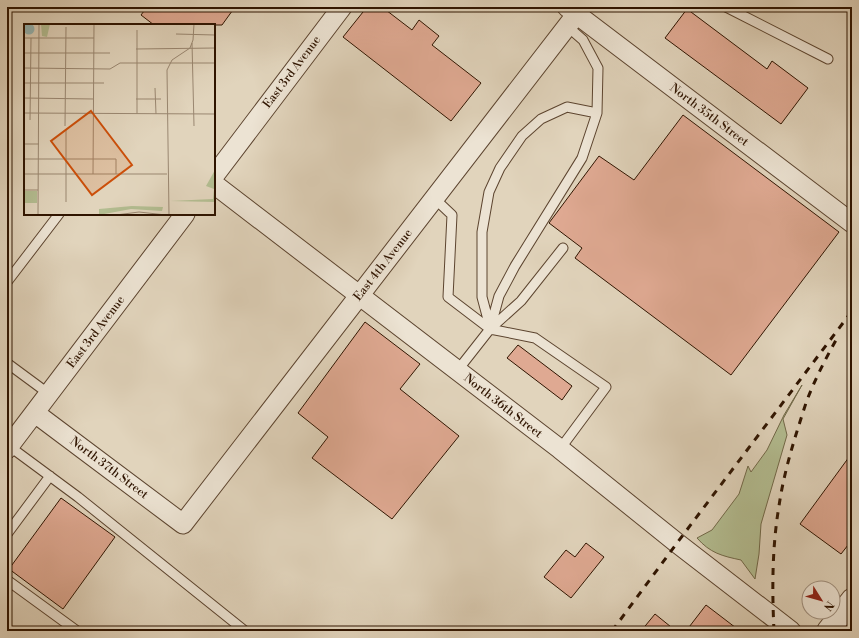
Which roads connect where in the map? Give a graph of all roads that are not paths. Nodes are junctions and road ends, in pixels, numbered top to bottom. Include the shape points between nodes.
1 (342, 7) edge
2 (726, 7) edge
3 (573, 14) edge
4 (828, 59) dead end
5 (597, 113) junction
6 (215, 175) edge
7 (215, 185) edge
8 (434, 198) junction
9 (58, 215) edge
10 (184, 215) edge
11 (852, 223) edge
12 (563, 248) dead end
13 (7, 282) edge
14 (360, 296) junction
15 (490, 329) junction
16 (7, 362) edge
17 (457, 371) junction
18 (49, 394) junction
19 (35, 413) junction
20 (8, 448) edge
21 (560, 450) junction
22 (50, 476) junction
23 (184, 524) joint
24 (7, 534) edge
25 (7, 580) edge
26 (852, 600) edge
27 (77, 631) edge
28 (245, 631) edge
29 (791, 631) edge
30 (828, 631) edge

1 - 6 street, East 3rd Avenue
2 - 4 lane
3 - 5 lane via 598,68
3 - 8 street, East 4th Avenue
3 - 11 street, North 35th Street
5 - 15 lane via 582,158 499,296
5 - 15 lane via 567,107 541,119 522,136 500,168 489,192 482,232 482,297
7 - 14 street, North 36th Street
8 - 14 street, East 4th Avenue
8 - 15 lane via 452,215 448,297
9 - 13 lane
10 - 18 street, East 3rd Avenue
12 - 15 lane via 521,301
14 - 17 street, North 36th Street
14 - 23 street, East 4th Avenue
15 - 17 lane
15 - 21 lane via 535,338 606,387
16 - 18 lane
17 - 21 street, North 36th Street
18 - 19 street, East 3rd Avenue
19 - 20 street, East 3rd Avenue
19 - 23 street, North 37th Street
20 - 22 lane
21 - 29 street, North 36th Street
22 - 24 lane
22 - 28 lane
25 - 27 lane
26 - 30 street

